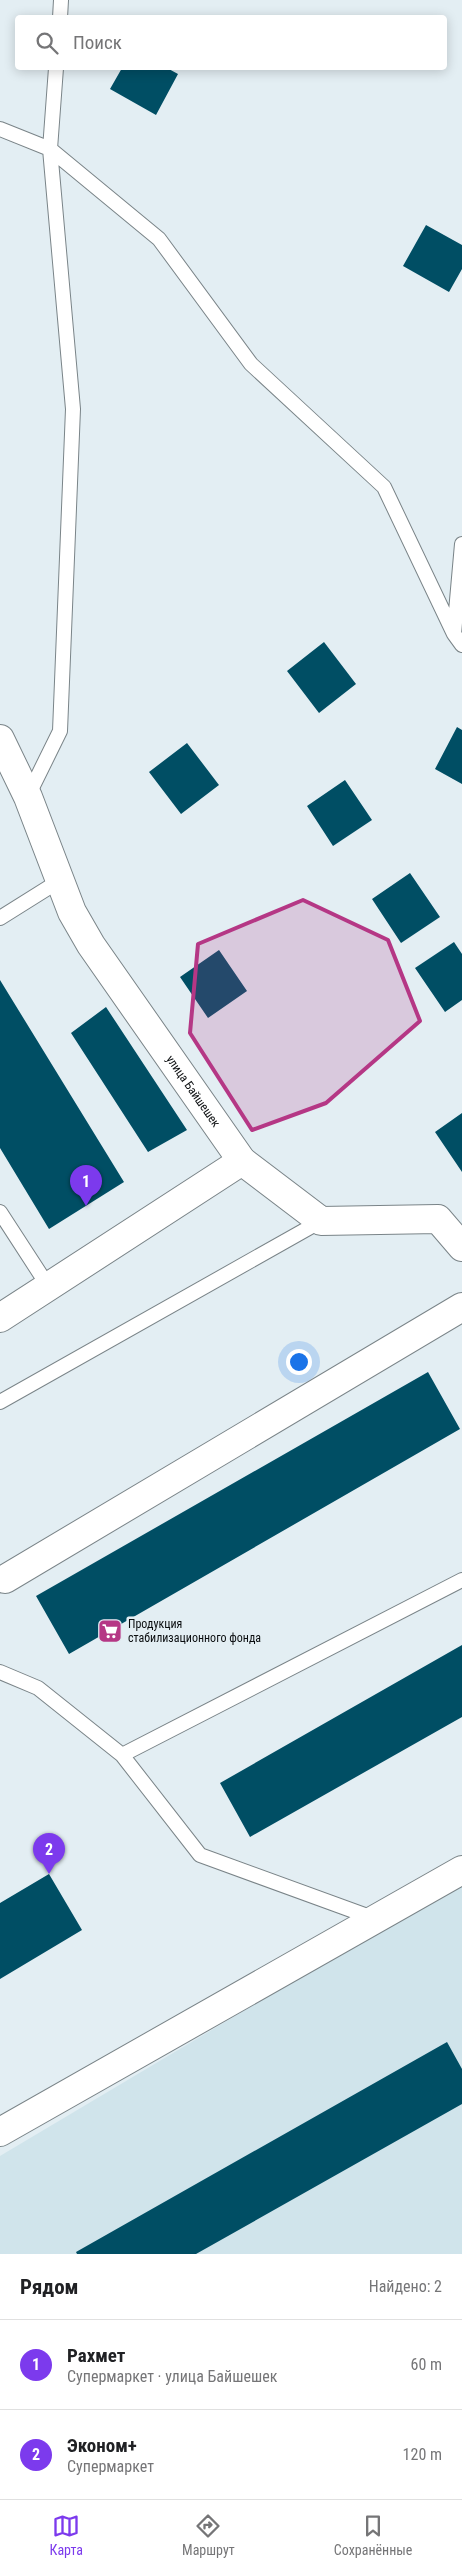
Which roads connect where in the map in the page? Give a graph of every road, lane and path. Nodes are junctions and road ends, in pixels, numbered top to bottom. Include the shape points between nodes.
1 (61, 0) edge
2 (60, 15) edge
3 (56, 70) edge
4 (0, 129) edge
5 (50, 149) junction
6 (462, 544) edge
7 (458, 639) edge
8 (0, 739) edge
9 (28, 797) junction
10 (58, 882) junction
11 (0, 918) edge
12 (242, 1161) junction
13 (0, 1212) edge
14 (321, 1221) junction
15 (462, 1247) edge
16 (48, 1286) junction
17 (462, 1307) edge
18 (0, 1318) edge
19 (0, 1402) edge
20 (5, 1579) dead end
21 (462, 1580) edge
22 (0, 1672) edge
23 (122, 1755) junction
24 (462, 1870) edge
25 (373, 1918) junction
26 (0, 2132) edge

1 - 2 lane
3 - 5 lane
4 - 5 lane
5 - 7 lane via 159,239 251,364 384,487
5 - 9 lane via 72,409 60,731
6 - 7 lane
8 - 9 street, улица Байшешек
9 - 10 street, улица Байшешек
10 - 11 lane
10 - 12 street, улица Байшешек via 91,945
12 - 14 street, улица Байшешек
12 - 16 street
13 - 16 lane
14 - 15 street via 438,1219
14 - 19 lane
16 - 18 street
17 - 20 street
21 - 23 lane
22 - 23 lane via 38,1688
23 - 25 lane via 200,1855
24 - 25 street
25 - 26 street

